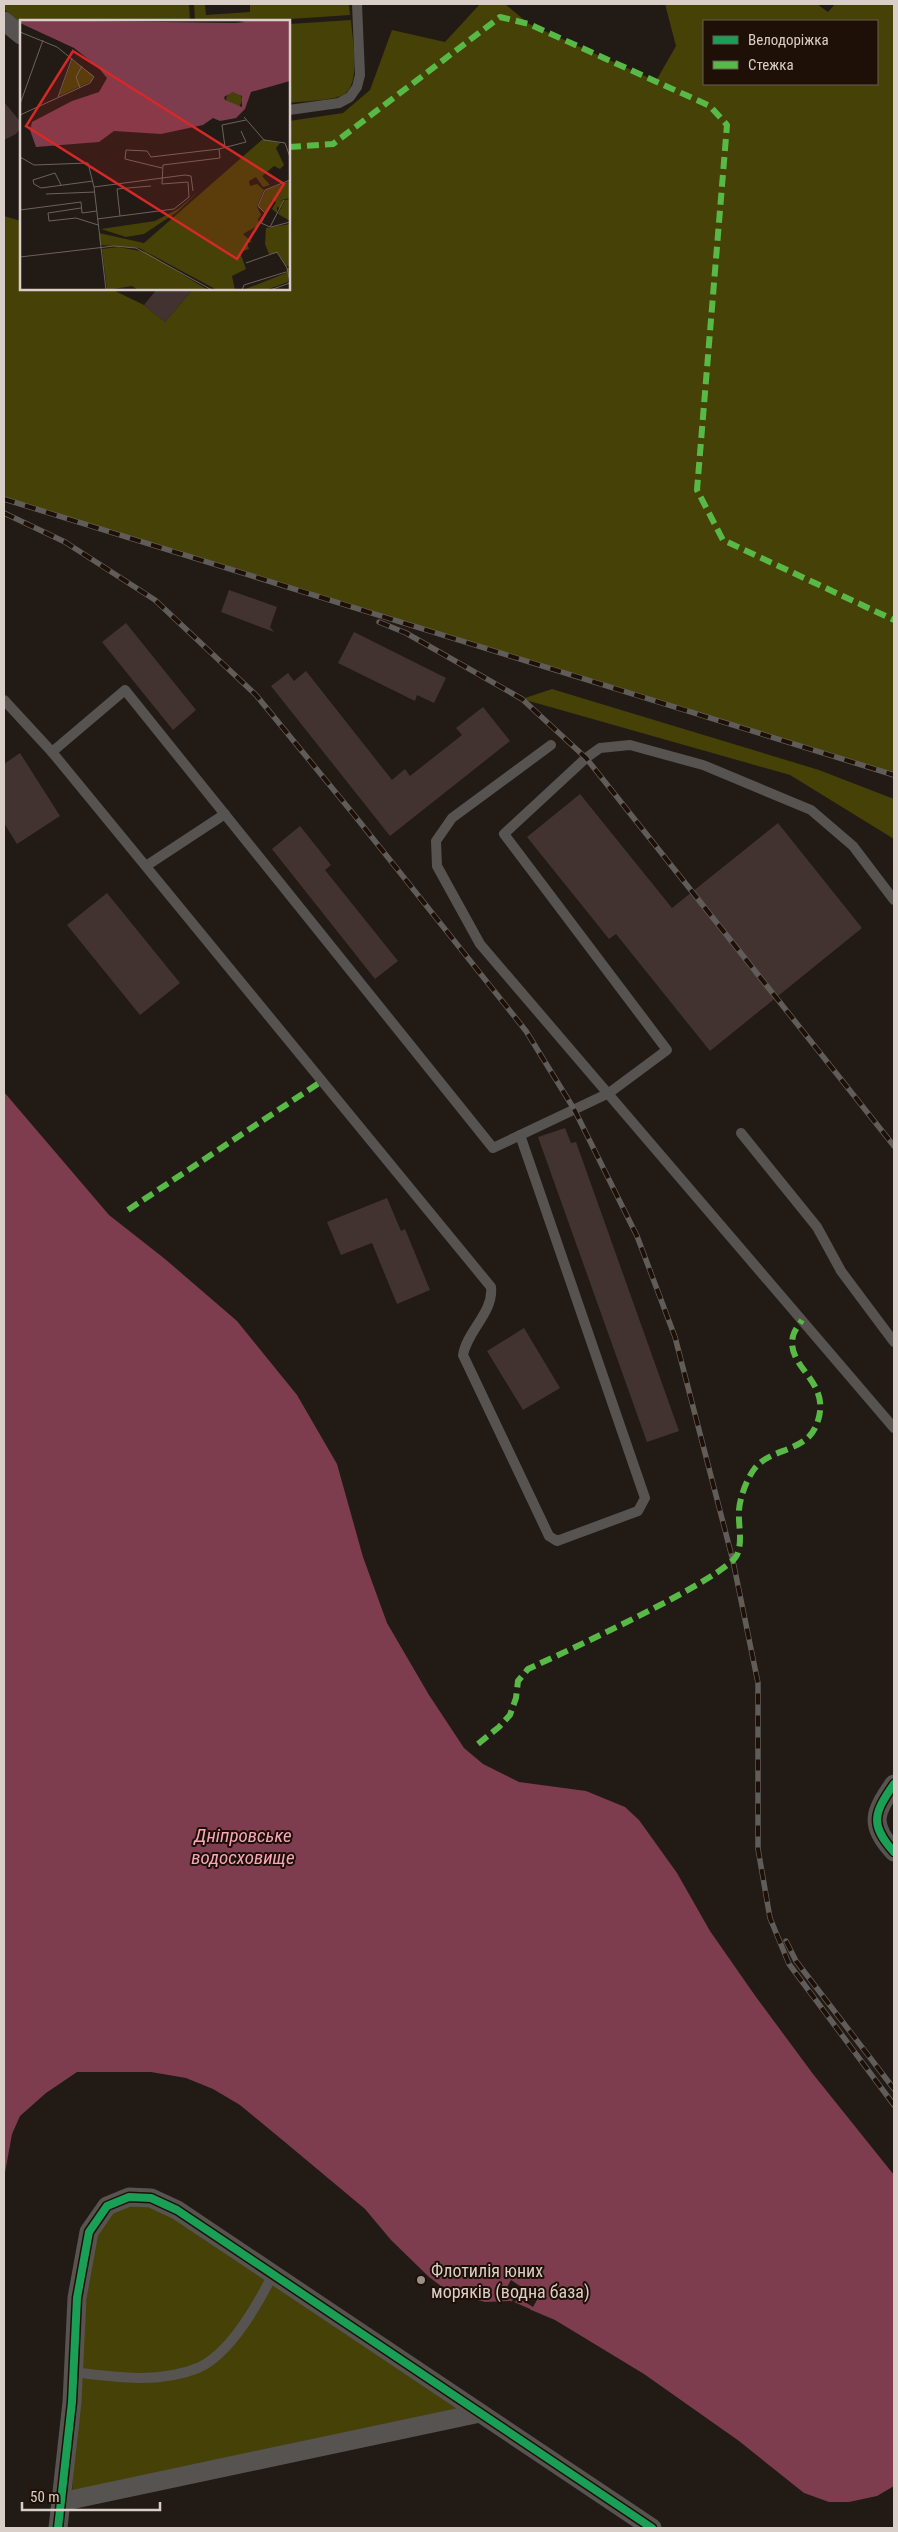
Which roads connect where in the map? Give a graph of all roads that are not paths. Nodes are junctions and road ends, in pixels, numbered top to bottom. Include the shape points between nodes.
1 (357, 4) edge
2 (4, 21) edge
3 (20, 34) edge
4 (290, 110) edge
5 (4, 701) edge
6 (551, 745) dead end
7 (52, 752) junction
8 (226, 814) junction
9 (146, 866) junction
10 (894, 900) edge
11 (609, 1093) junction
12 (741, 1133) dead end
13 (520, 1135) junction
14 (894, 1342) edge
15 (894, 1428) edge
16 (894, 1784) edge
17 (894, 1852) edge
18 (273, 2274) junction
19 (73, 2372) junction
20 (480, 2413) junction
21 (61, 2502) junction
22 (58, 2528) edge
23 (652, 2528) edge

1 - 4 lane via 358,87 338,103
2 - 3 street
5 - 7 lane
6 - 11 lane via 452,818 436,841 437,866 480,944
7 - 8 lane via 125,690
7 - 9 lane
8 - 9 lane
8 - 13 lane via 493,1148
9 - 13 lane via 491,1287 492,1296 465,1345 463,1356 549,1536 557,1541 638,1511 645,1498
10 - 11 lane via 853,846 811,810 704,765 630,745 600,748 504,834 666,1050
11 - 13 lane
11 - 15 lane
12 - 14 lane via 817,1227 841,1271
16 - 17 street via 881,1803 876,1818 881,1837
18 - 19 lane via 244,2324 224,2348 199,2367 165,2376 134,2378
18 - 19 street via 177,2210 151,2198 129,2198 107,2206 89,2232 77,2298
18 - 20 street
19 - 21 street
20 - 21 street
20 - 23 street
21 - 22 street

